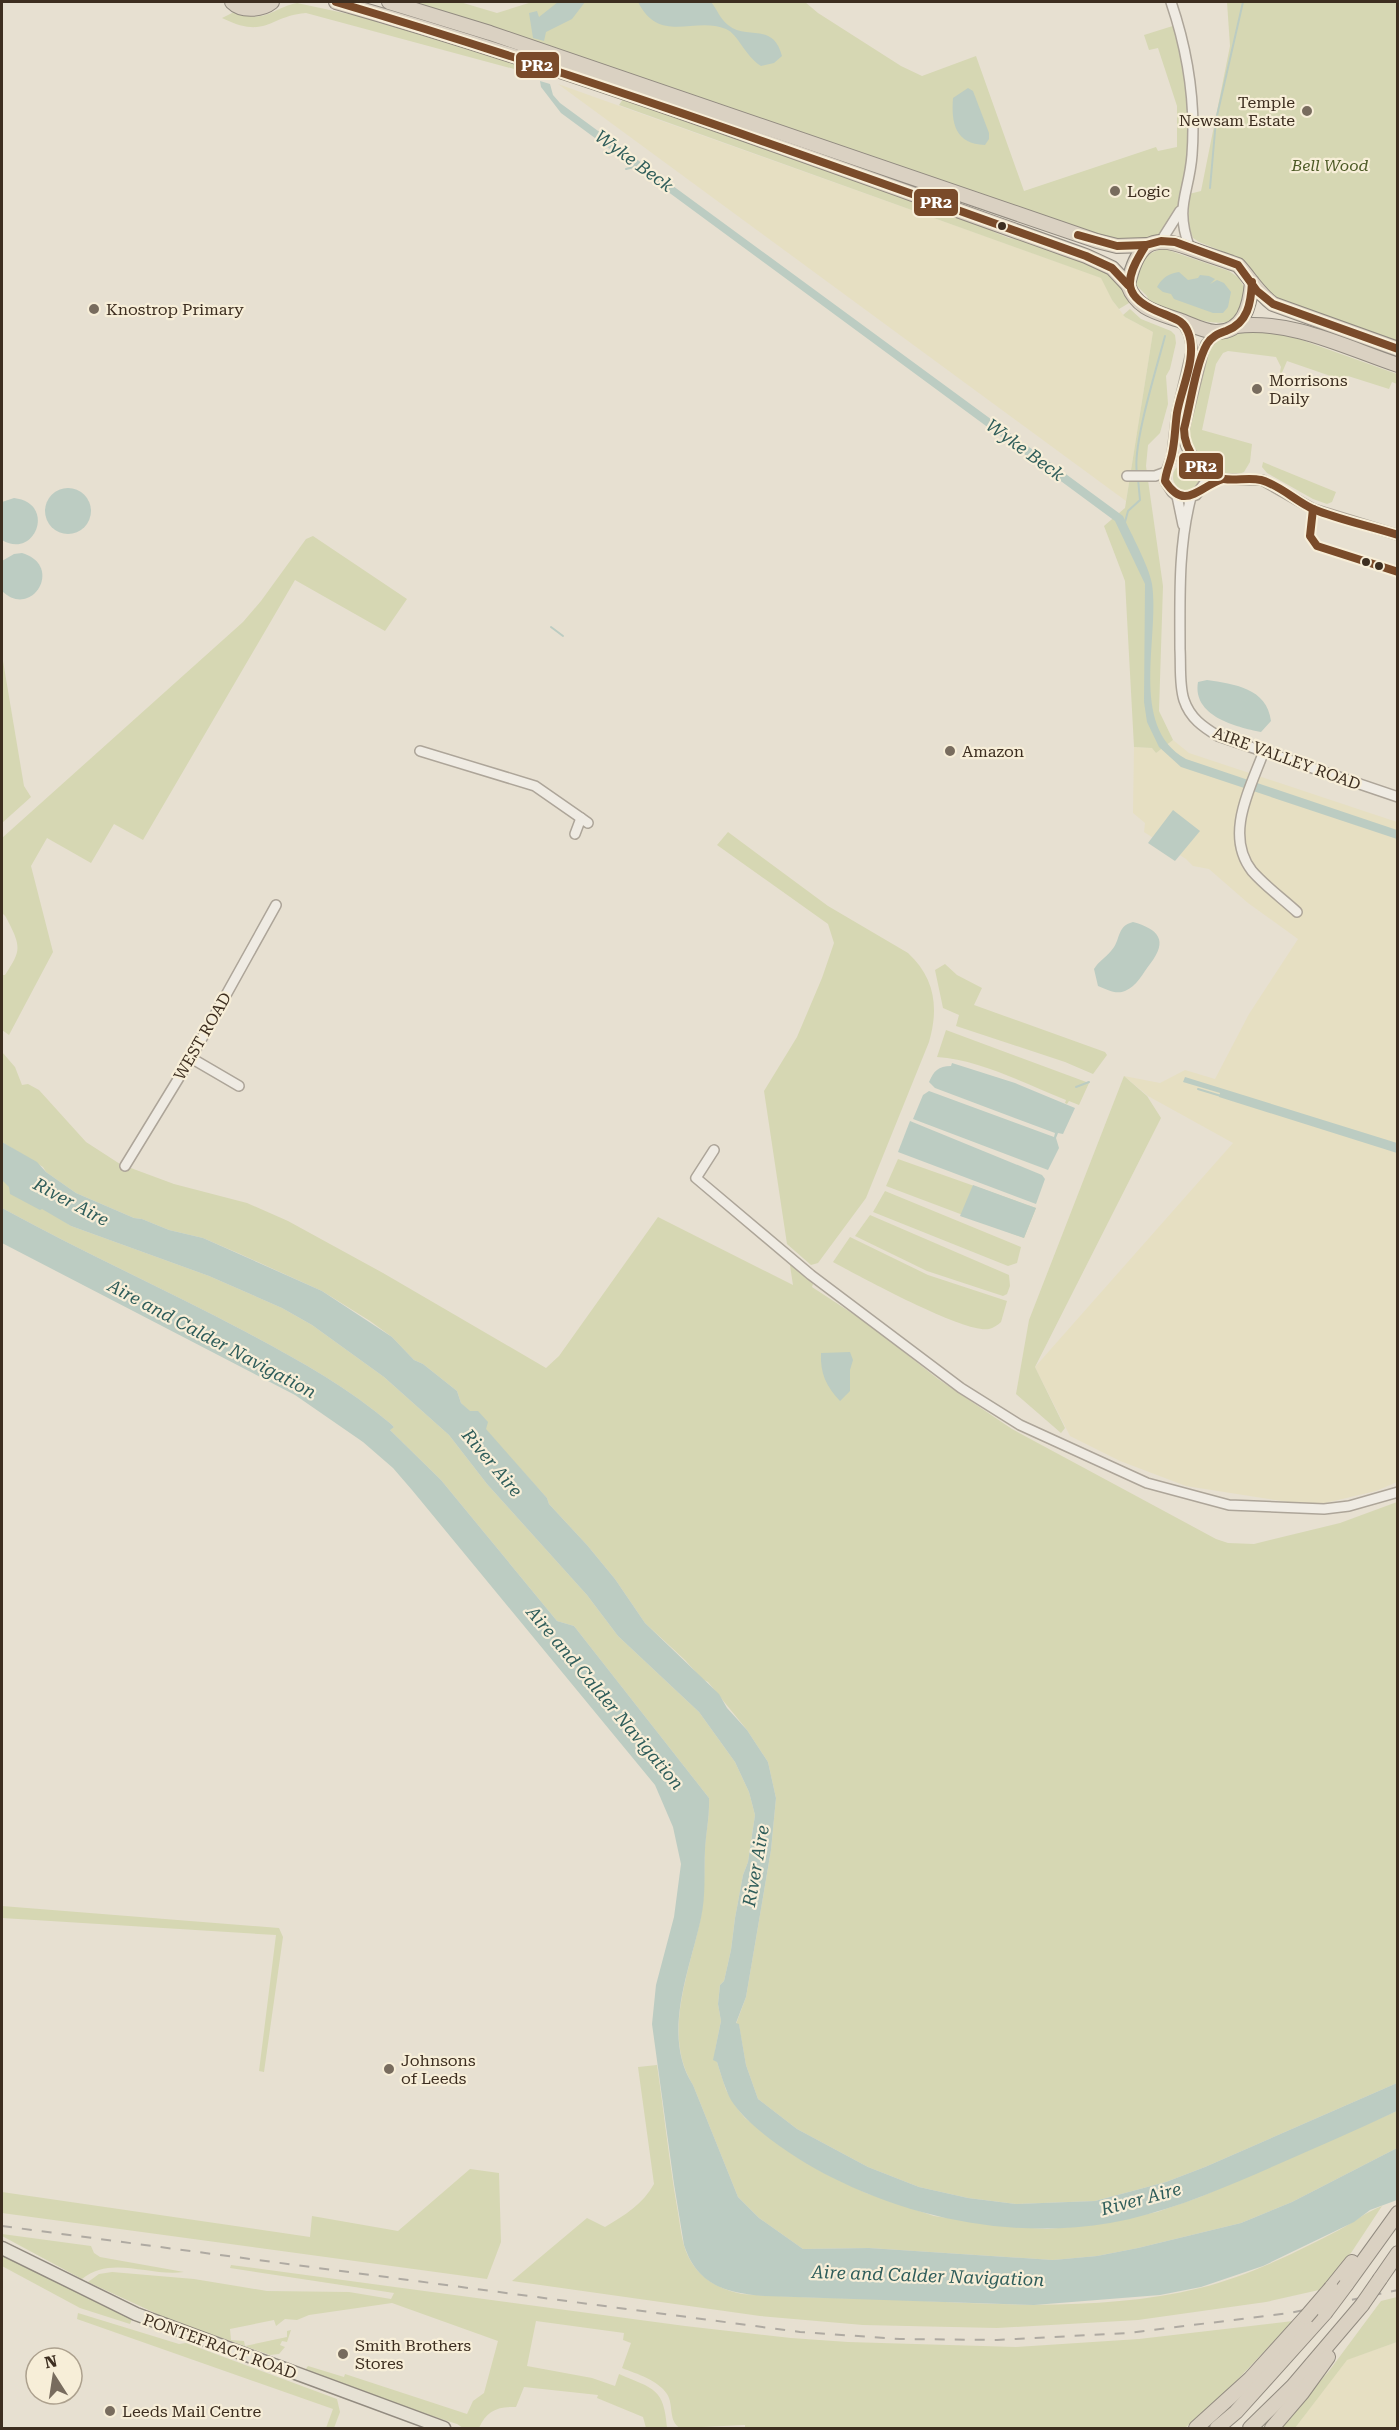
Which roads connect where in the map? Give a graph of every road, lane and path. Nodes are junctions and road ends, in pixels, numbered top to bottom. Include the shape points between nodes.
1 (232, 2) edge
2 (272, 2) edge
3 (336, 2) edge
4 (388, 2) edge
5 (1171, 2) edge
6 (1182, 209) junction
7 (1161, 241) junction
8 (1146, 245) junction
9 (1190, 249) junction
10 (1252, 282) junction
11 (1128, 285) junction
12 (1182, 321) junction
13 (1236, 326) junction
14 (1218, 332) junction
15 (1398, 349) edge
16 (1398, 365) edge
17 (1192, 457) junction
18 (1167, 469) junction
19 (1205, 469) junction
20 (1127, 476) dead end
21 (1143, 477) junction
22 (1223, 479) junction
23 (1168, 487) junction
24 (1204, 487) junction
25 (1177, 496) junction
26 (1191, 497) junction
27 (1183, 527) junction
28 (1398, 535) edge
29 (420, 751) dead end
30 (1264, 751) junction
31 (1398, 797) edge
32 (575, 834) dead end
33 (276, 905) dead end
34 (1298, 912) dead end
35 (191, 1058) junction
36 (239, 1086) dead end
37 (714, 1150) dead end
38 (125, 1166) dead end
39 (1398, 1492) edge
40 (1398, 2213) edge
41 (1387, 2229) junction
42 (2, 2248) edge
43 (1398, 2253) edge
44 (1360, 2307) junction
45 (444, 2428) edge
46 (1196, 2428) edge
47 (1218, 2428) edge
48 (1250, 2428) edge
49 (1272, 2428) edge

1 - 2 highway via 256,9
3 - 11 highway via 457,36 1086,256 1112,268
4 - 8 highway via 1097,241 1117,246
5 - 6 street via 1183,38 1194,100 1192,158
6 - 7 street
6 - 9 street via 1183,230
7 - 8 highway
7 - 9 highway
8 - 11 highway via 1137,256
9 - 10 highway via 1238,265
10 - 13 highway via 1251,301
10 - 15 highway via 1273,304
11 - 12 highway via 1139,304
12 - 14 highway
12 - 18 street via 1192,349
13 - 14 highway
13 - 16 highway via 1270,324
14 - 17 street via 1203,352 1185,429 1184,441
17 - 18 street via 1176,459
17 - 19 street
18 - 21 street
18 - 23 street
19 - 22 street
19 - 24 street
20 - 21 street
21 - 23 street
22 - 24 street
22 - 28 street via 1262,480 1313,509
23 - 25 street
24 - 26 street
25 - 26 street
25 - 27 street, AIRE VALLEY ROAD
26 - 27 street, AIRE VALLEY ROAD
27 - 30 street, AIRE VALLEY ROAD via 1183,699 1202,727
29 - 32 street via 535,786 585,820
30 - 31 street, AIRE VALLEY ROAD
30 - 34 street via 1238,835 1245,861 1254,874
33 - 35 street, WEST ROAD
35 - 36 street
35 - 38 street, WEST ROAD
37 - 39 street via 696,1178 811,1275 961,1388 1020,1425 1147,1483 1229,1505 1324,1509
40 - 41 highway
41 - 46 highway, bridge via 1352,2262 1250,2379
41 - 47 highway, bridge via 1326,2313
42 - 45 main road, PONTEFRACT ROAD via 136,2314
43 - 44 highway, bridge
44 - 48 highway via 1293,2386
44 - 49 highway via 1322,2366

